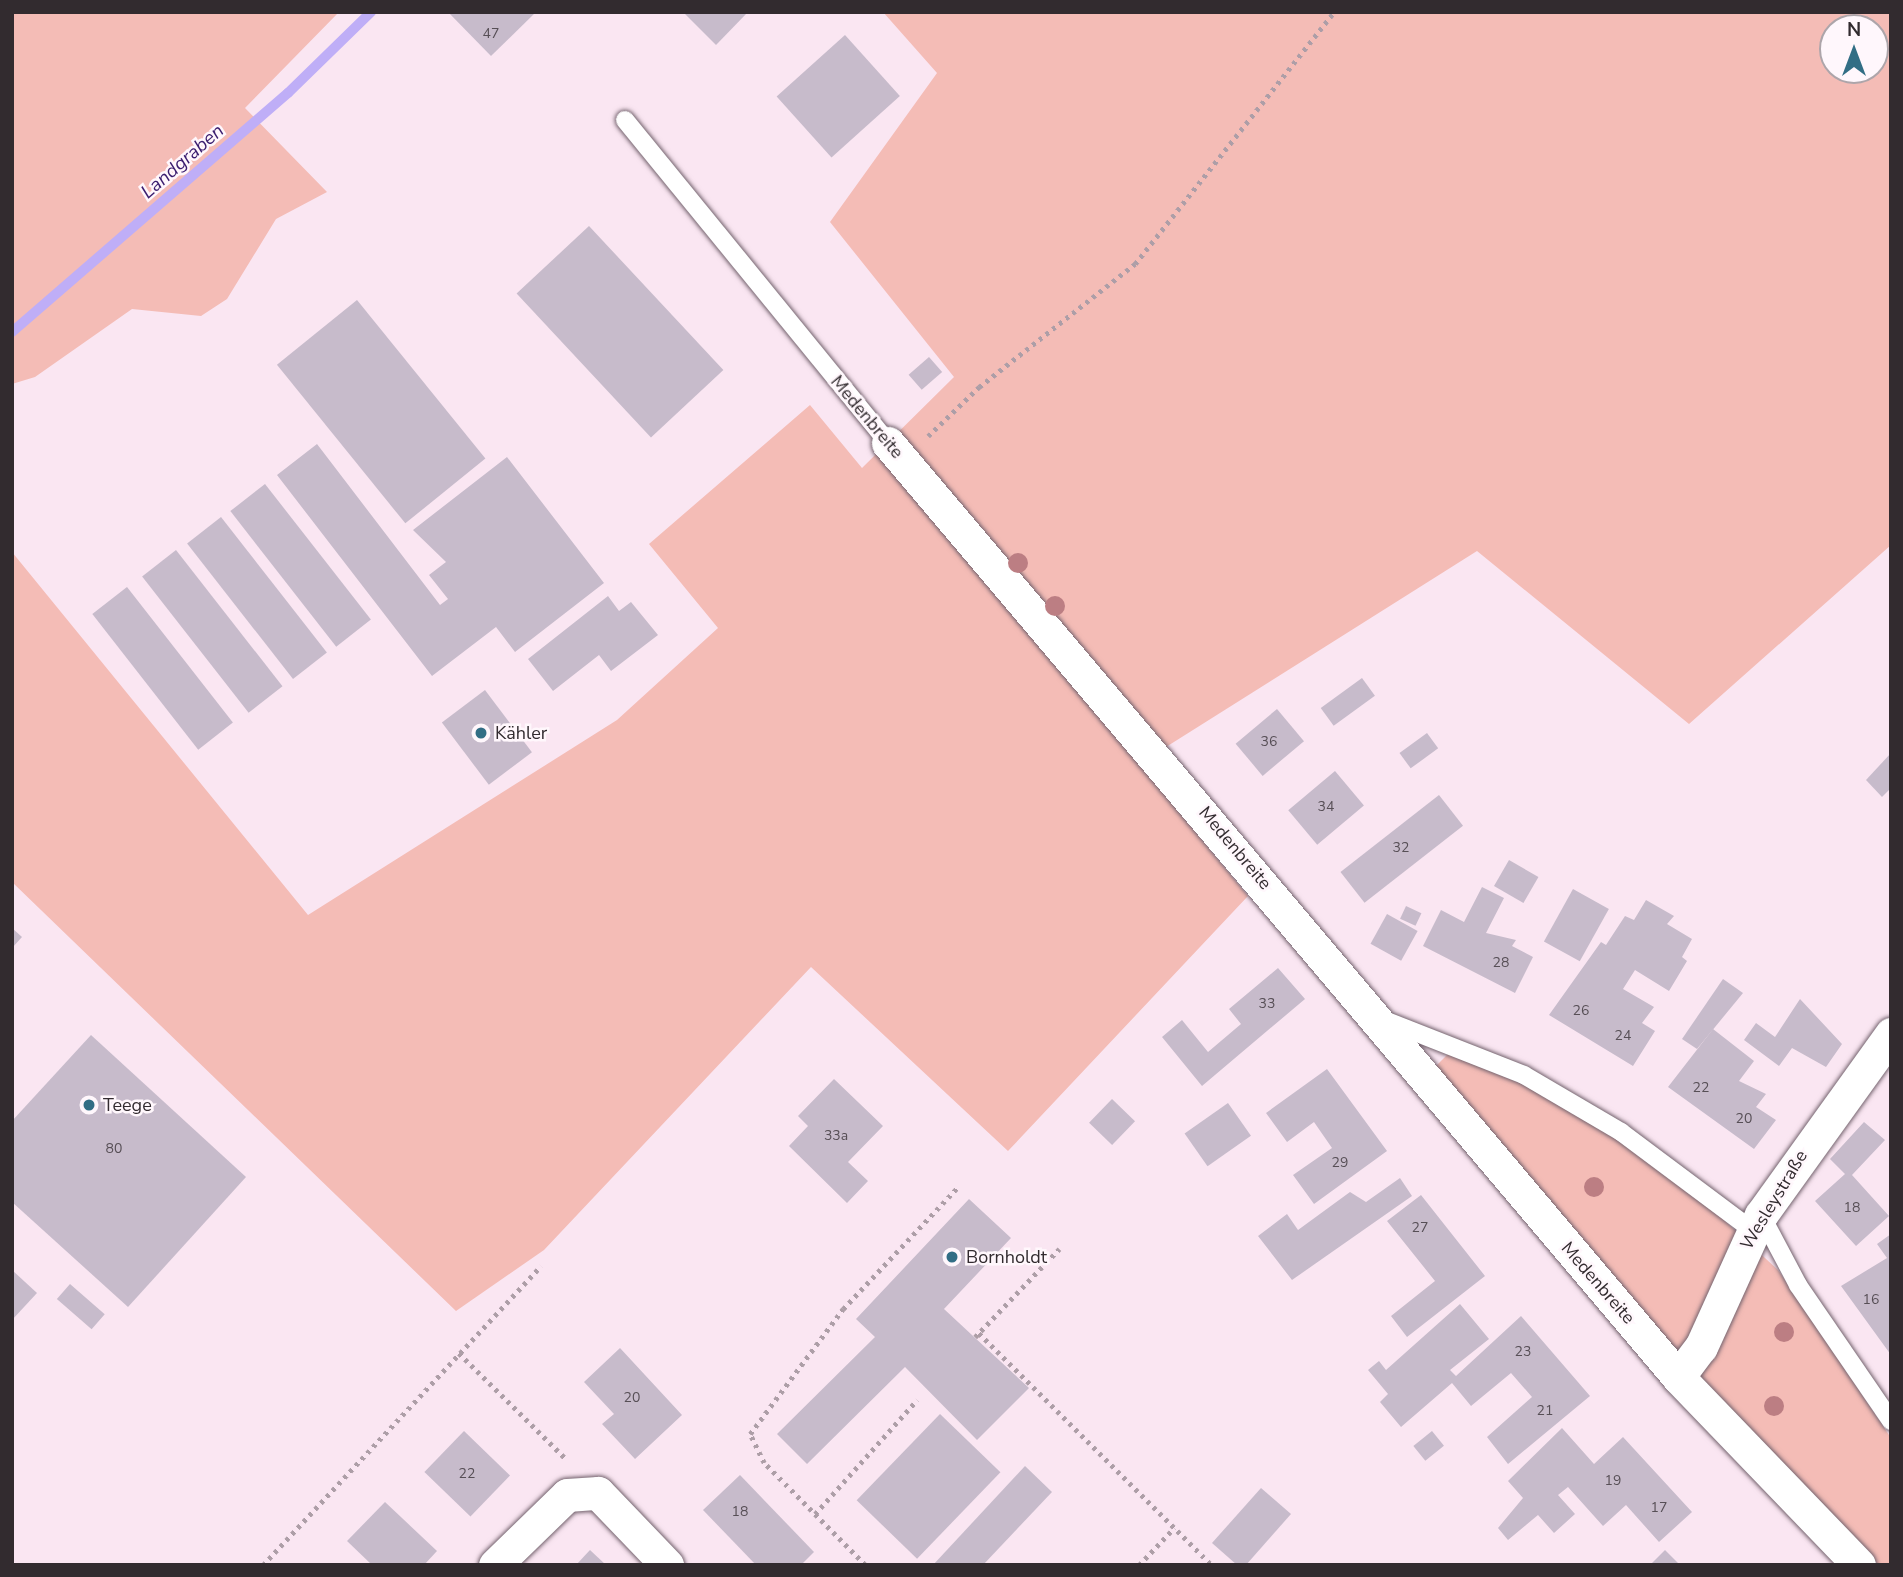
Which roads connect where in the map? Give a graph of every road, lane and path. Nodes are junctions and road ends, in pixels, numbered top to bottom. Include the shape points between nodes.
1 (1334, 12) edge
2 (625, 120) dead end
3 (895, 452) junction
4 (1377, 1017) junction
5 (1891, 1034) edge
6 (957, 1188) dead end
7 (1757, 1222) junction
8 (1059, 1249) dead end
9 (541, 1266) dead end
10 (459, 1353) junction
11 (1678, 1377) junction
12 (916, 1400) dead end
13 (1891, 1421) edge
14 (581, 1494) junction
15 (815, 1514) junction
16 (1174, 1528) junction
17 (263, 1565) edge
18 (495, 1565) edge
19 (667, 1565) edge
20 (866, 1565) edge
21 (1139, 1565) edge
22 (1212, 1565) edge
23 (1859, 1565) edge

1 - 3 path via 1135,264
2 - 3 lane, Medenbreite
3 - 4 street, Medenbreite
4 - 7 lane via 1524,1075 1622,1132
4 - 11 street, Medenbreite
5 - 7 street, Wesleystraße
6 - 15 path via 843,1309 754,1422 752,1445
7 - 11 street, Wesleystraße via 1701,1347
7 - 13 lane
8 - 16 path via 977,1335
9 - 10 path
10 - 14 path via 572,1465
10 - 17 path
11 - 23 street, Medenbreite
12 - 15 path
14 - 18 street via 567,1495
14 - 19 street via 598,1493
15 - 20 path
16 - 21 path
16 - 22 path

